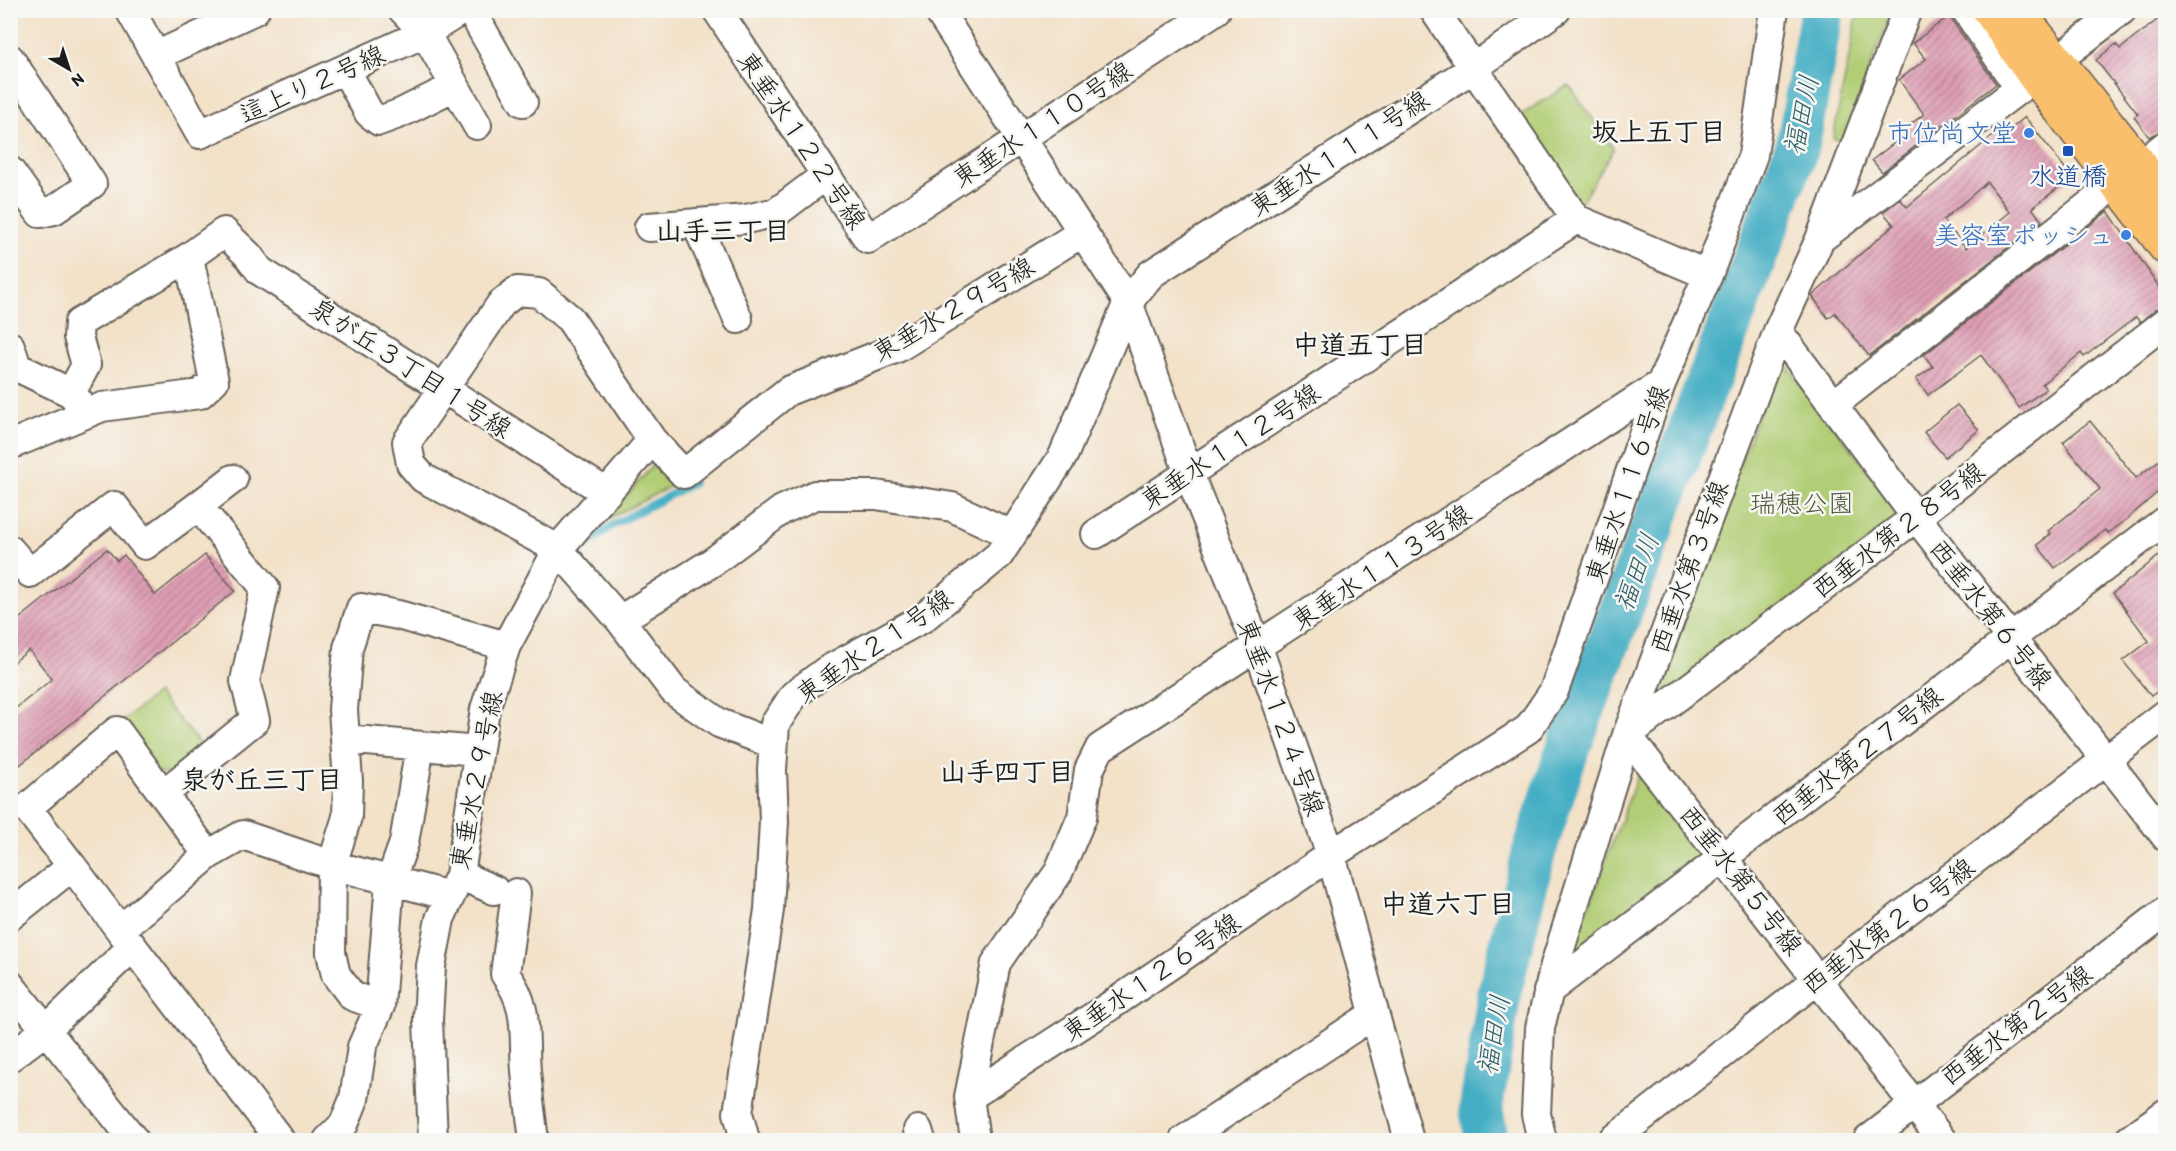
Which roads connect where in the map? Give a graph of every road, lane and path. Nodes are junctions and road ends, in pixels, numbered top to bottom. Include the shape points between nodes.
1 (130, 10) edge
2 (255, 10) edge
3 (403, 10) edge
4 (462, 10) edge
5 (471, 10) edge
6 (717, 10) edge
7 (938, 10) edge
8 (1216, 10) edge
9 (1434, 10) edge
10 (1556, 10) edge
11 (1774, 10) edge
12 (1907, 10) edge
13 (1966, 10) edge
14 (1989, 10) edge
15 (2122, 10) edge
16 (2026, 15) edge
17 (424, 33) junction
18 (156, 56) junction
19 (10, 59) edge
20 (345, 69) junction
21 (1472, 69) junction
22 (2037, 75) junction
23 (455, 86) junction
24 (523, 102) dead end
25 (477, 125) dead end
26 (1021, 136) junction
27 (2166, 145) edge
28 (10, 171) edge
29 (2128, 173) junction
30 (826, 175) junction
31 (2166, 207) edge
32 (1576, 219) junction
33 (696, 223) junction
34 (649, 227) dead end
35 (1083, 232) junction
36 (868, 238) joint
37 (1820, 239) junction
38 (2166, 248) edge
39 (189, 257) junction
40 (1708, 275) junction
41 (1128, 302) junction
42 (738, 319) dead end
43 (2166, 322) edge
44 (1778, 331) junction
45 (10, 346) edge
46 (1661, 384) junction
47 (442, 389) junction
48 (79, 403) junction
49 (1833, 405) junction
50 (652, 440) junction
51 (10, 445) edge
52 (1189, 474) junction
53 (233, 479) dead end
54 (607, 493) junction
55 (198, 506) junction
56 (1916, 517) junction
57 (2166, 520) edge
58 (1096, 534) dead end
59 (1012, 535) junction
60 (558, 549) junction
61 (10, 550) edge
62 (620, 620) junction
63 (2011, 638) junction
64 (506, 646) junction
65 (1258, 648) junction
66 (2166, 714) edge
67 (1627, 735) junction
68 (345, 739) junction
69 (773, 744) junction
70 (420, 746) junction
71 (477, 751) junction
72 (2106, 760) junction
73 (163, 794) junction
74 (2166, 837) edge
75 (208, 855) junction
76 (1331, 855) junction
77 (1724, 859) junction
78 (332, 865) junction
79 (72, 866) junction
80 (390, 882) junction
81 (455, 885) junction
82 (2166, 911) edge
83 (10, 916) edge
84 (126, 938) junction
85 (1818, 979) junction
86 (10, 985) edge
87 (1548, 991) junction
88 (380, 1005) junction
89 (1374, 1014) junction
90 (46, 1030) junction
91 (10, 1057) edge
92 (969, 1097) junction
93 (1913, 1104) junction
94 (2166, 1113) edge
95 (330, 1138) edge
96 (134, 1140) edge
97 (280, 1140) edge
98 (434, 1140) edge
99 (535, 1140) edge
100 (745, 1140) edge
101 (975, 1140) edge
102 (1184, 1140) edge
103 (1409, 1140) edge
104 (1542, 1140) edge
105 (1613, 1140) edge
106 (1868, 1140) edge
107 (1942, 1140) edge
108 (2129, 1140) edge

1 - 18 street
2 - 18 street
3 - 17 street
4 - 17 street, 這上り２号線
5 - 24 street
6 - 30 street, 東垂水１２２号線
7 - 26 street, 東垂水１２４号線
8 - 26 street, 東垂水１１０号線
9 - 21 street
10 - 21 street, 東垂水１１１号線
11 - 40 street, 東垂水１１６号線 via 1753,154
12 - 37 street, 西垂水第３号線
13 - 22 street
14 - 22 main road
15 - 22 street
16 - 22 main road
17 - 20 street, 這上り２号線
17 - 23 street
18 - 20 street, 這上り２号線 via 200,134
19 - 28 street via 92,184 54,210 40,213
20 - 23 street via 369,113 379,121
21 - 32 street
21 - 41 street, 東垂水１１１号線 via 1151,274
22 - 29 main road
22 - 37 street
23 - 25 street
26 - 35 street, 東垂水１２４号線
26 - 36 street, 東垂水１１０号線
27 - 29 street
29 - 31 main road
29 - 38 main road
29 - 49 street
30 - 33 street via 777,212
30 - 36 street, 東垂水１２２号線
32 - 40 street
32 - 52 street, 東垂水１１２号線
33 - 34 street
33 - 42 street
35 - 41 street, 東垂水１２４号線
35 - 50 street, 東垂水２９号線 via 897,348 788,391 684,474
37 - 44 street, 西垂水第３号線
39 - 47 street, 泉が丘３丁目１号線 via 224,232 260,271
39 - 48 street via 80,323 78,337 86,364
39 - 48 street via 214,381 200,394 102,408
40 - 46 street, 東垂水１１６号線
41 - 52 street, 東垂水１２４号線
41 - 59 street, 東垂水２１号線 via 1063,456
43 - 56 street, 西垂水第２８号線
44 - 49 street, 西垂水第６号線
44 - 67 street, 西垂水第３号線
45 - 48 street via 17,367
46 - 65 street, 東垂水１１３号線
46 - 76 street, 東垂水１１６号線 via 1554,691 1528,729
47 - 50 street via 501,304 517,291 539,293 570,319
47 - 54 street, 泉が丘３丁目１号線
47 - 60 street via 407,442 411,464 423,478
48 - 51 street
49 - 56 street, 西垂水第６号線
50 - 54 street, 東垂水２９号線
52 - 58 street, 東垂水１１２号線
52 - 65 street, 東垂水１２４号線
53 - 55 street
54 - 60 street, 東垂水２９号線
55 - 61 street via 145,545 114,506 30,573
55 - 73 street via 265,588 245,681 255,720
56 - 63 street, 西垂水第６号線
56 - 67 street, 西垂水第２８号線
57 - 63 street, 西垂水第２７号線
59 - 62 street via 952,507 876,495 815,495 782,510 714,561
59 - 69 street, 東垂水２１号線 via 999,555 923,618 826,671 794,695 775,724
60 - 62 street
60 - 64 street, 東垂水２９号線
62 - 69 street via 674,691 719,723
63 - 72 street, 西垂水第６号線
63 - 77 street, 西垂水第２７号線
64 - 68 street via 361,608 348,648
64 - 71 street, 東垂水２９号線 via 485,709
65 - 76 street, 東垂水１２４号線
65 - 92 street, 東垂水１１３号線 via 1100,748 1089,770 1083,817 1058,873 996,963
66 - 72 street, 西垂水第２６号線
67 - 77 street, 西垂水第５号線
67 - 87 street, 西垂水第３号線
68 - 70 street
68 - 78 street via 347,817
69 - 100 street, 東垂水２１号線 via 769,910 738,1113
70 - 71 street
70 - 80 street via 404,843
71 - 81 street, 東垂水２９号線
72 - 74 street, 西垂水第６号線
72 - 85 street, 西垂水第２６号線
73 - 75 street
73 - 79 street via 117,731 27,807
75 - 78 street via 243,835
75 - 84 street
76 - 89 street, 東垂水１２４号線
76 - 92 street, 東垂水１２６号線
77 - 85 street, 西垂水第５号線
77 - 87 street, 西垂水第２７号線
78 - 80 street
78 - 88 street via 330,953 336,975 352,996
79 - 83 street
79 - 84 street
80 - 81 street
80 - 88 street
81 - 98 street, 東垂水２９号線 via 440,919 431,966 428,1020
81 - 99 street via 505,892 505,974 517,990 526,1027 525,1068
82 - 93 street, 西垂水第２号線
84 - 90 street
84 - 97 street
85 - 93 street, 西垂水第５号線
85 - 105 street, 西垂水第２６号線
86 - 90 street
87 - 104 street, 西垂水第３号線 via 1536,1075 1536,1114
88 - 95 street via 362,1047 354,1099 344,1124
89 - 102 street
89 - 103 street, 東垂水１２４号線
90 - 91 street
90 - 96 street
92 - 101 street
93 - 106 street, 西垂水第２号線
93 - 107 street, 西垂水第５号線
94 - 108 street

